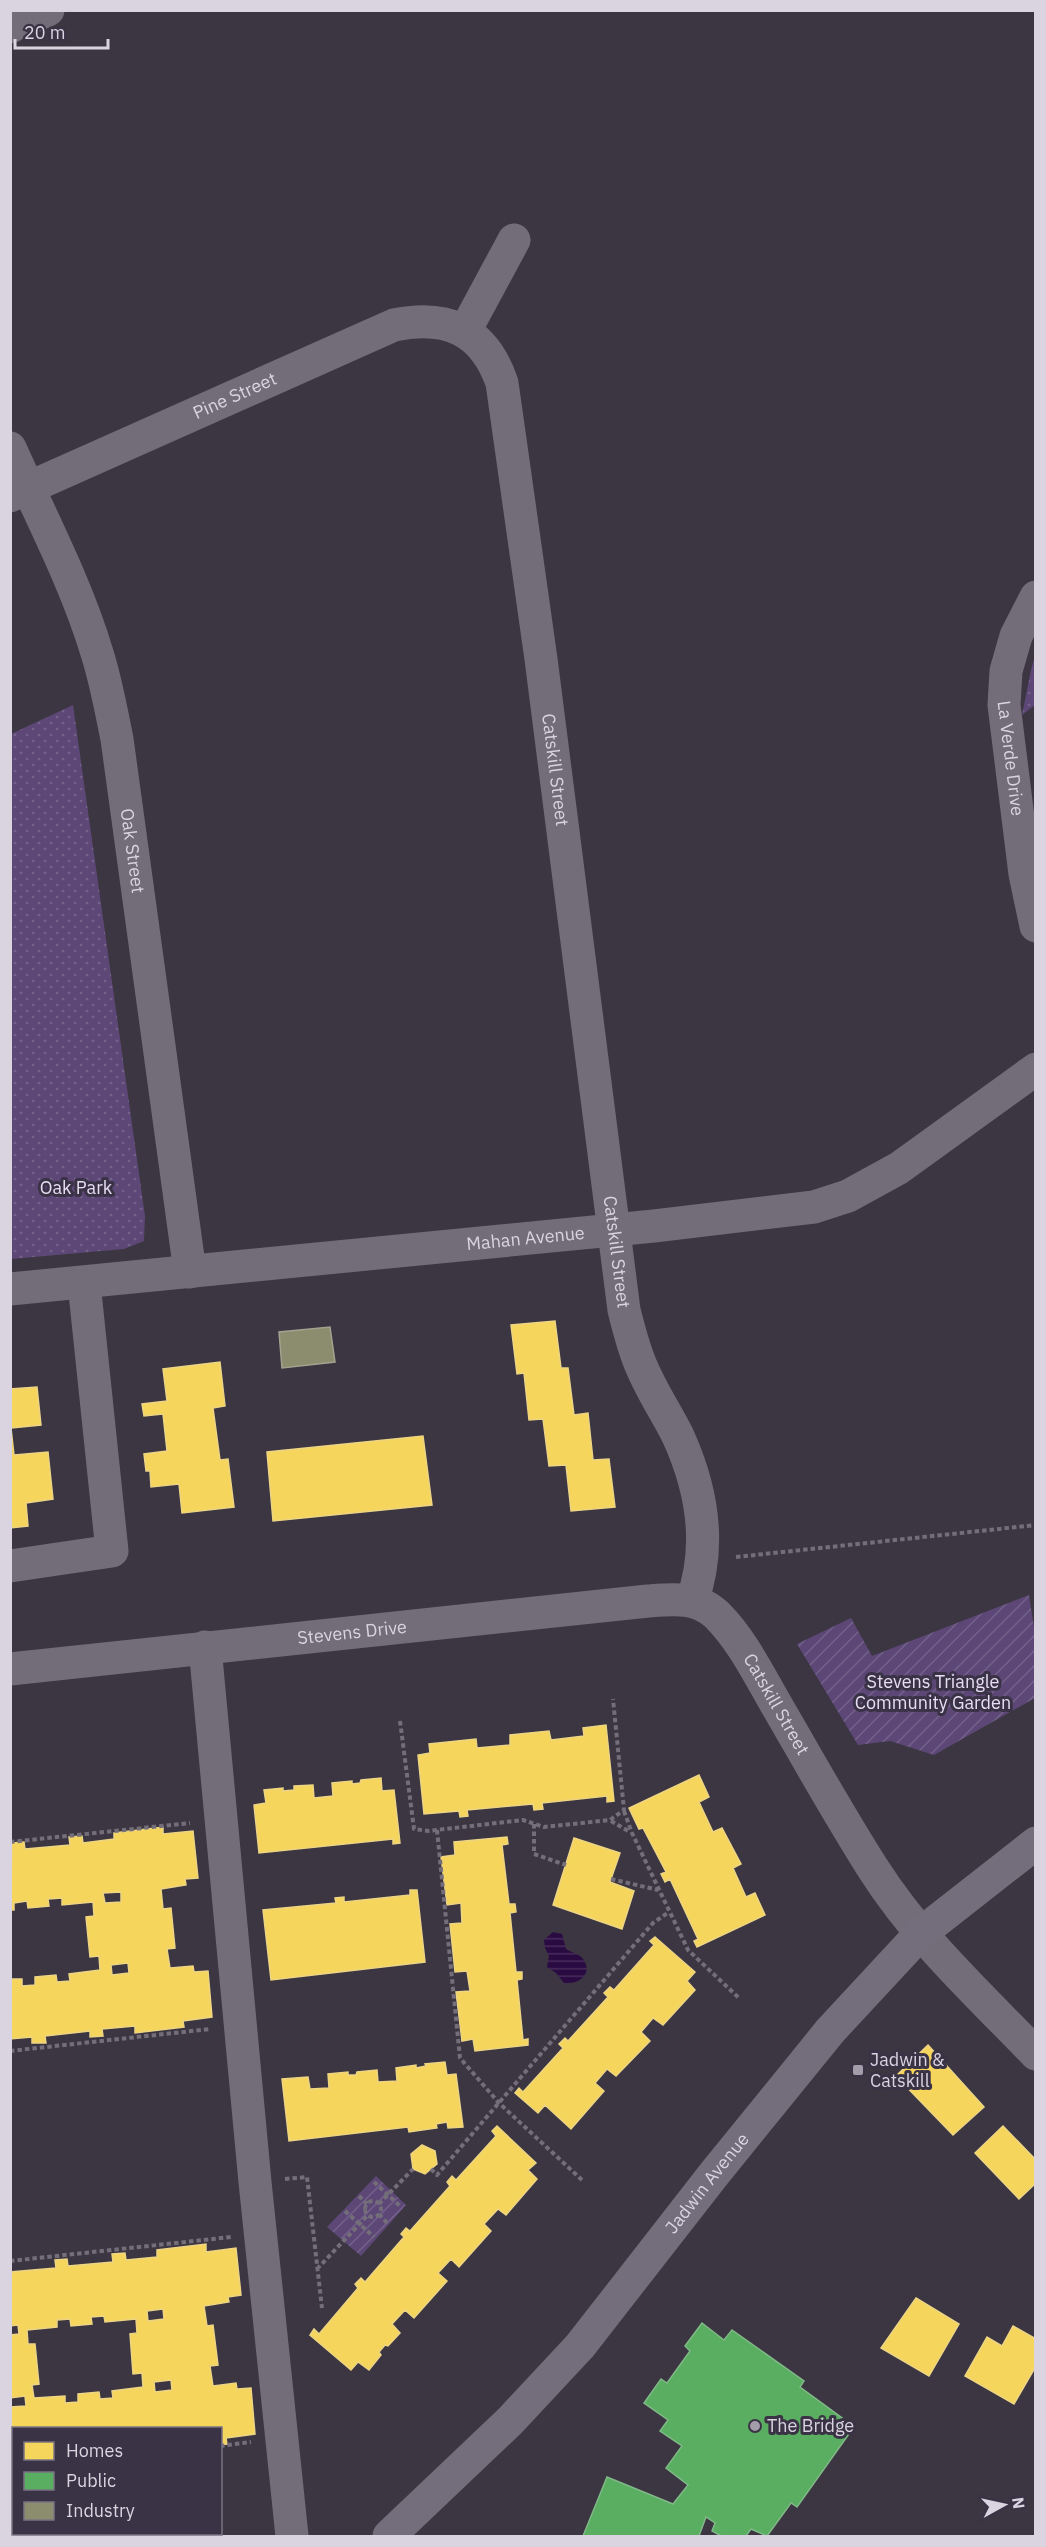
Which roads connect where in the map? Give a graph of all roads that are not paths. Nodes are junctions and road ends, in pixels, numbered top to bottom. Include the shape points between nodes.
1 (48, 10) edge
2 (10, 27) edge
3 (514, 240) dead end
4 (465, 331) junction
5 (10, 448) edge
6 (19, 492) edge
7 (1035, 597) edge
8 (1035, 926) edge
9 (1035, 1069) edge
10 (614, 1230) junction
11 (190, 1272) junction
12 (84, 1283) junction
13 (10, 1289) edge
14 (10, 1566) edge
15 (692, 1601) junction
16 (205, 1647) junction
17 (10, 1669) edge
18 (1035, 1843) edge
19 (920, 1934) junction
20 (1035, 2054) edge
21 (292, 2536) edge
22 (389, 2536) edge

1 - 2 street
3 - 4 street
4 - 6 street, Pine Street via 417,320 394,325
4 - 10 street, Catskill Street via 490,355 502,383
5 - 6 street, Oak Street
6 - 11 street, Oak Street via 73,590 109,696
7 - 8 street, La Verde Drive via 1016,636 1006,671 1004,705
9 - 10 street, Mahan Avenue via 899,1167 848,1196 814,1208
10 - 11 street, Mahan Avenue
10 - 15 street, Catskill Street via 630,1335 646,1378 684,1451 699,1499 704,1548
11 - 12 street, Mahan Avenue
12 - 13 street, Mahan Avenue
12 - 14 street via 112,1551
15 - 16 street, Stevens Drive via 648,1600
15 - 19 street, Catskill Street via 711,1610 736,1640 873,1869
16 - 17 street, Stevens Drive
16 - 21 street
18 - 19 main road, Jadwin Avenue
19 - 20 street, Catskill Street
19 - 22 main road, Jadwin Avenue via 830,2031 580,2346 510,2421

